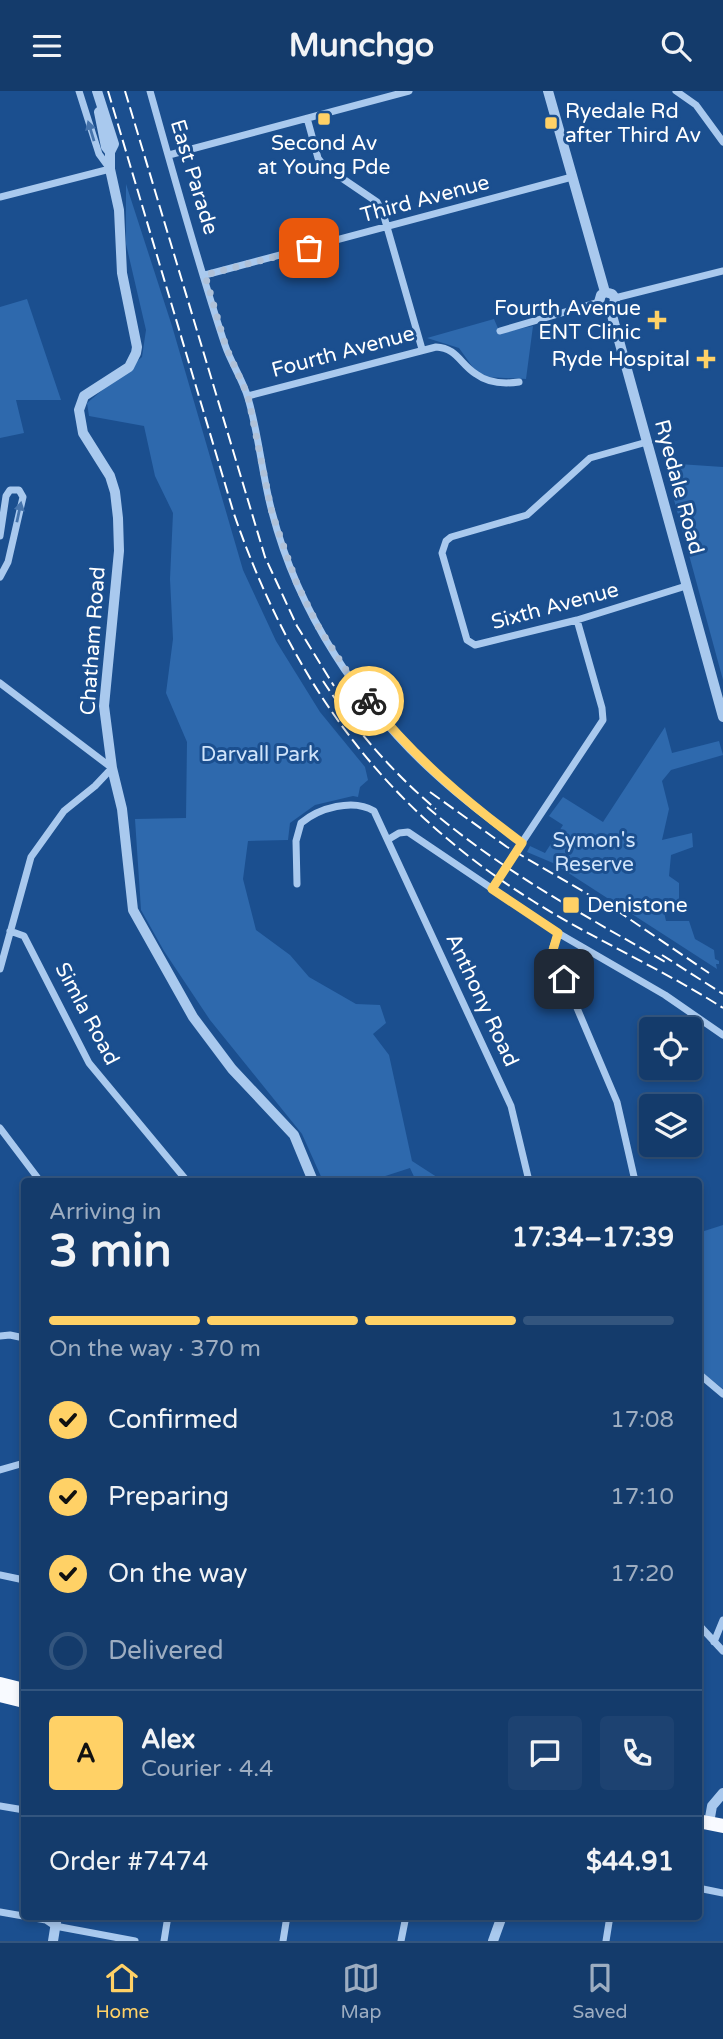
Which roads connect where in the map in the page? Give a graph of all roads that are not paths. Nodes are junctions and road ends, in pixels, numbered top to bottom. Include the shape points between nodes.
1 (79, 91) edge
2 (96, 91) edge
3 (150, 91) edge
4 (409, 91) edge
5 (548, 91) edge
6 (676, 91) edge
7 (307, 118) junction
8 (723, 142) edge
9 (169, 155) junction
10 (110, 169) junction
11 (572, 177) junction
12 (0, 197) edge
13 (388, 227) junction
14 (723, 271) edge
15 (205, 275) junction
16 (607, 300) junction
17 (500, 331) dead end
18 (422, 349) junction
19 (519, 382) dead end
20 (248, 396) junction
21 (647, 442) junction
22 (0, 536) edge
23 (0, 577) edge
24 (686, 586) junction
25 (577, 620) junction
26 (0, 683) edge
27 (723, 717) edge
28 (113, 768) junction
29 (388, 839) junction
30 (520, 845) junction
31 (297, 884) dead end
32 (494, 886) junction
33 (10, 931) junction
34 (558, 933) junction
35 (0, 969) edge
36 (723, 1035) edge
37 (0, 1128) edge
38 (38, 1178) edge
39 (185, 1178) edge
40 (312, 1178) edge
41 (528, 1178) edge
42 (634, 1178) edge
43 (0, 1336) edge
44 (21, 1337) edge
45 (702, 1376) edge
46 (723, 1394) edge
47 (21, 1465) edge
48 (0, 1470) edge
49 (0, 1574) edge
50 (21, 1579) edge
51 (723, 1620) edge
52 (702, 1628) edge
53 (714, 1642) junction
54 (723, 1651) edge
55 (0, 1684) edge
56 (21, 1689) edge
57 (0, 1695) edge
58 (21, 1700) edge
59 (723, 1793) edge
60 (0, 1806) edge
61 (21, 1810) edge
62 (710, 1823) edge
63 (702, 1889) edge
64 (723, 1893) edge
65 (0, 1912) edge
66 (21, 1916) edge
67 (167, 1920) edge
68 (286, 1920) edge
69 (405, 1920) edge
70 (501, 1920) edge
71 (609, 1920) edge
72 (56, 1921) edge
73 (52, 1941) edge
74 (135, 1941) edge
75 (164, 1941) edge
76 (283, 1941) edge
77 (401, 1941) edge
78 (494, 1941) edge
79 (606, 1941) edge

10 -> 1 street, Chatham Road via 99,156
2 - 10 street
3 - 9 street, East Parade
4 - 7 street
5 - 11 street, Ryedale Road
6 - 8 street via 696,105
7 - 9 street
7 - 13 street via 318,158 377,202
9 - 15 street, East Parade
10 - 12 street
10 - 28 street, Chatham Road via 136,353 129,367 84,396 79,410 83,433 110,476 118,518 104,706
11 - 13 street, Third Avenue
11 - 16 street, Ryedale Road
13 - 15 street, Third Avenue
13 - 18 street
14 - 16 street
15 - 20 street, East Parade via 226,347
16 - 17 street
16 - 21 street, Ryedale Road
18 - 19 street, Fourth Avenue via 450,349 481,377
18 - 20 street, Fourth Avenue
20 - 30 street, East Parade via 272,513 297,584 319,628 352,679 399,737 434,773
21 - 24 street, Ryedale Road
21 - 25 street, Sixth Avenue via 590,458 527,515 446,541 442,553 467,640 475,645
23 -> 22 street via 8,562 23,497 19,490 10,490 6,496
24 - 25 street, Sixth Avenue
24 - 27 street, Ryedale Road
25 - 30 street via 603,720
26 - 28 street
28 - 33 street via 64,811 31,857
28 - 40 street, Chatham Road via 133,910 193,1017 232,1069 294,1135
29 - 31 street, Anthony Road via 377,814 368,807 346,805 319,812 298,827
29 - 32 street via 408,832
29 - 41 street, Anthony Road via 512,1106
30 - 32 street, bridge
32 - 34 street
33 - 35 street
33 - 39 street, Simla Road via 24,936 89,1063
34 - 36 street via 665,995
34 - 42 street via 554,954 617,1102
37 - 38 street
43 - 44 street
45 - 46 street
47 - 48 street
49 - 50 street
51 - 53 street
52 - 53 street
53 - 54 street
55 - 56 highway
57 - 58 highway
59 - 62 street via 712,1806
60 - 61 street
63 - 64 street
65 - 66 street
67 - 75 street
68 - 76 street
69 - 77 street
70 - 78 street
71 - 79 street
72 - 73 street
72 - 74 street

